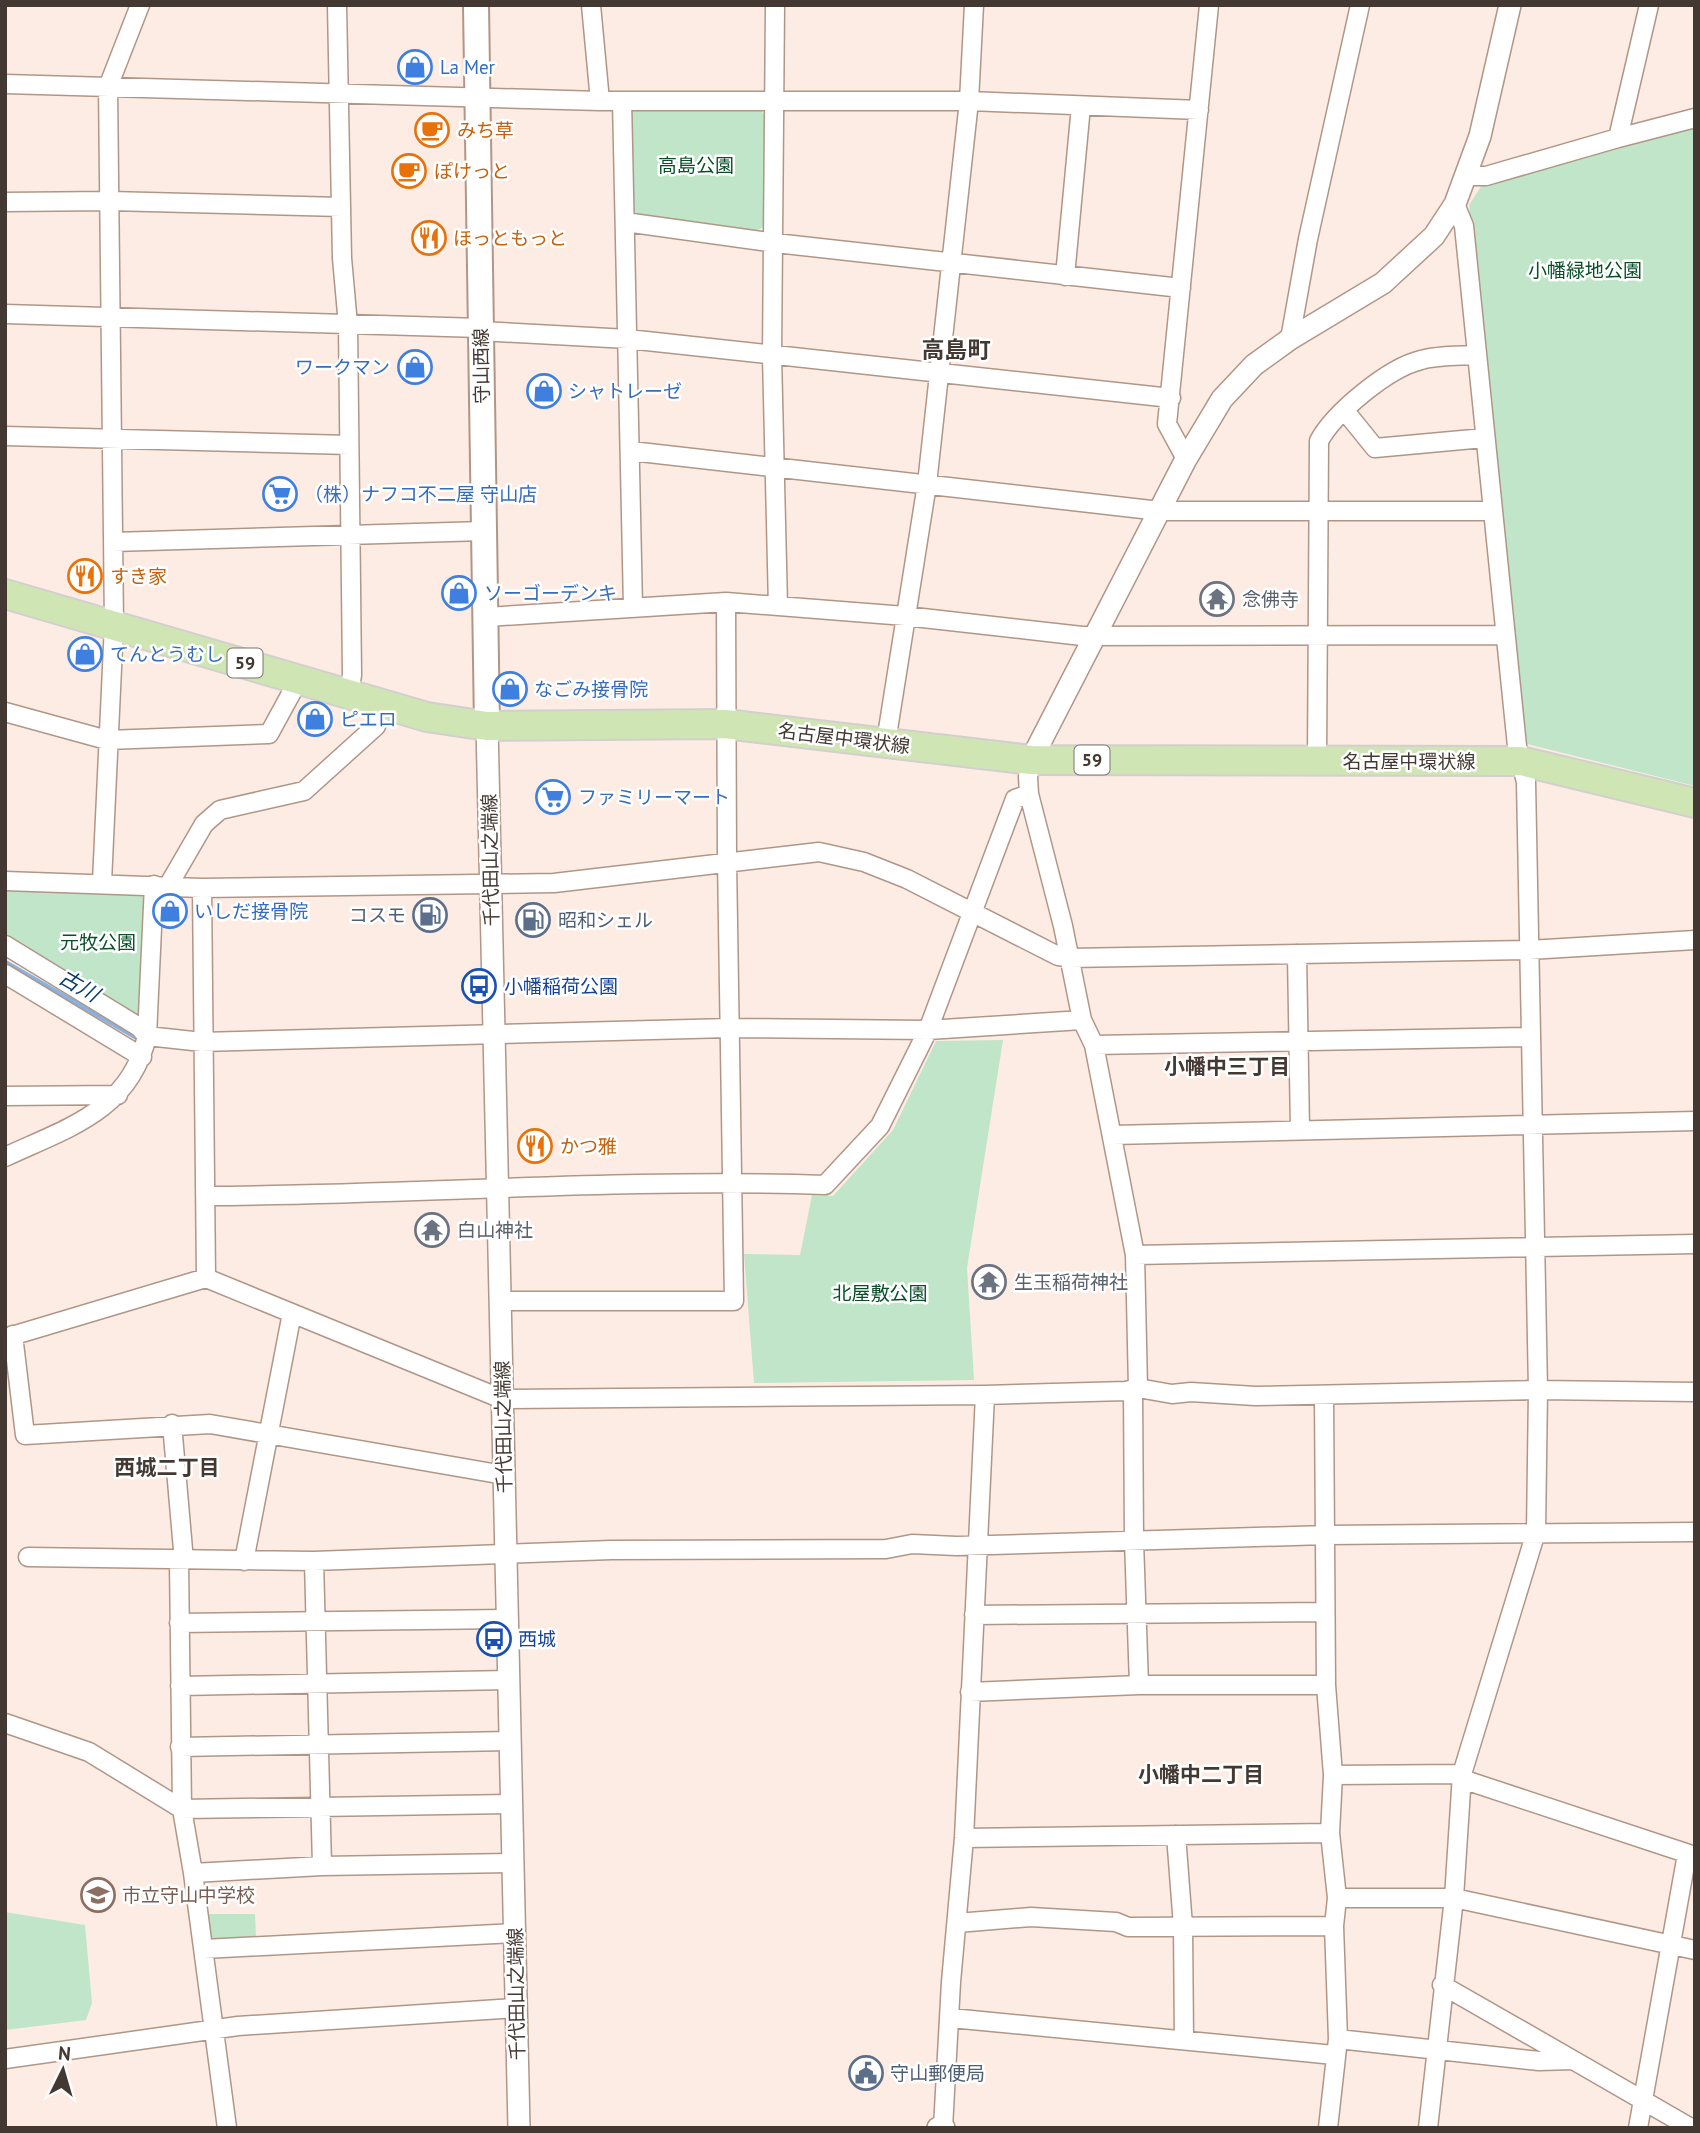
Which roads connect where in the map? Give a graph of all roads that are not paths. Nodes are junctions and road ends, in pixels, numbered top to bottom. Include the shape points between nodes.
1 (140, 5) edge
2 (337, 5) edge
3 (476, 5) edge
4 (591, 5) edge
5 (775, 5) edge
6 (974, 5) edge
7 (1209, 5) edge
8 (1360, 5) edge
9 (1510, 5) edge
10 (1667, 5) edge
11 (1649, 6) edge
12 (5, 85) edge
13 (108, 87) junction
14 (338, 93) junction
15 (477, 97) junction
16 (600, 101) junction
17 (622, 101) junction
18 (969, 101) junction
19 (772, 103) junction
20 (1081, 106) junction
21 (1199, 110) junction
22 (1695, 118) edge
23 (1618, 138) junction
24 (1466, 176) junction
25 (110, 201) junction
26 (5, 202) edge
27 (1455, 204) junction
28 (341, 207) junction
29 (625, 222) junction
30 (775, 243) junction
31 (951, 263) junction
32 (1065, 276) junction
33 (1181, 288) junction
34 (5, 314) edge
35 (109, 317) junction
36 (348, 325) junction
37 (480, 330) junction
38 (628, 339) junction
39 (1290, 339) junction
40 (1476, 355) junction
41 (772, 356) junction
42 (939, 373) junction
43 (1171, 398) junction
44 (1345, 411) junction
45 (5, 436) edge
46 (1484, 438) junction
47 (114, 439) junction
48 (349, 445) junction
49 (631, 451) junction
50 (1186, 459) junction
51 (775, 467) junction
52 (928, 484) junction
53 (1160, 511) junction
54 (1320, 511) junction
55 (1492, 511) junction
56 (484, 531) junction
57 (350, 535) junction
58 (113, 542) junction
59 (5, 594) edge
60 (726, 602) junction
61 (778, 606) junction
62 (633, 607) junction
63 (905, 616) junction
64 (486, 617) junction
65 (114, 625) junction
66 (1317, 634) junction
67 (1505, 635) junction
68 (1096, 636) junction
69 (299, 679) junction
70 (349, 694) junction
71 (384, 704) junction
72 (5, 712) edge
73 (725, 724) junction
74 (487, 726) junction
75 (107, 740) junction
76 (886, 743) junction
77 (1031, 760) junction
78 (1317, 761) junction
79 (1521, 761) junction
80 (1029, 794) junction
81 (1695, 803) edge
82 (727, 860) junction
83 (5, 881) edge
84 (102, 882) junction
85 (490, 884) junction
86 (161, 886) junction
87 (202, 888) junction
88 (971, 912) junction
89 (1695, 940) edge
90 (5, 945) edge
91 (1529, 950) junction
92 (1297, 954) junction
93 (1069, 958) junction
94 (5, 974) edge
95 (1082, 1020) junction
96 (729, 1028) junction
97 (928, 1030) junction
98 (494, 1033) junction
99 (147, 1036) junction
100 (1531, 1037) junction
101 (202, 1042) junction
102 (1299, 1042) junction
103 (1094, 1045) junction
104 (142, 1057) junction
105 (118, 1095) junction
106 (5, 1096) edge
107 (1695, 1121) edge
108 (1533, 1124) junction
109 (1300, 1130) junction
110 (1113, 1135) junction
111 (5, 1157) edge
112 (731, 1182) junction
113 (497, 1190) junction
114 (206, 1196) junction
115 (1695, 1244) edge
116 (1535, 1248) junction
117 (1135, 1255) junction
118 (206, 1278) junction
119 (500, 1301) junction
120 (292, 1313) junction
121 (9, 1336) edge
122 (1136, 1389) junction
123 (1538, 1390) junction
124 (1695, 1392) edge
125 (985, 1395) junction
126 (1324, 1396) junction
127 (502, 1399) junction
128 (172, 1424) junction
129 (268, 1435) junction
130 (504, 1475) junction
131 (1536, 1532) junction
132 (1695, 1532) edge
133 (1325, 1535) junction
134 (1134, 1541) junction
135 (977, 1544) junction
136 (506, 1555) junction
137 (28, 1557) dead end
138 (182, 1561) junction
139 (244, 1561) junction
140 (314, 1561) junction
141 (1325, 1612) junction
142 (1137, 1613) junction
143 (974, 1615) junction
144 (507, 1619) junction
145 (313, 1621) junction
146 (179, 1623) junction
147 (509, 1679) junction
148 (315, 1682) junction
149 (1139, 1685) junction
150 (1326, 1685) junction
151 (180, 1686) junction
152 (970, 1692) junction
153 (5, 1723) edge
154 (510, 1741) junction
155 (318, 1746) junction
156 (180, 1747) junction
157 (1334, 1775) junction
158 (1462, 1777) junction
159 (511, 1804) junction
160 (319, 1806) junction
161 (182, 1809) junction
162 (1330, 1833) junction
163 (1176, 1835) junction
164 (964, 1838) junction
165 (1691, 1855) edge
166 (513, 1863) junction
167 (322, 1866) junction
168 (193, 1873) junction
169 (1337, 1898) junction
170 (1454, 1898) junction
171 (957, 1923) junction
172 (1183, 1926) junction
173 (1334, 1926) junction
174 (514, 1933) junction
175 (1671, 1945) junction
176 (204, 1949) junction
177 (1695, 1950) edge
178 (1442, 1985) junction
179 (516, 2008) junction
180 (951, 2018) junction
181 (212, 2029) junction
182 (1184, 2040) junction
183 (1336, 2047) junction
184 (1437, 2052) junction
185 (5, 2059) edge
186 (1573, 2060) junction
187 (1643, 2101) junction
188 (227, 2128) edge
189 (519, 2128) edge
190 (942, 2128) edge
191 (1328, 2128) edge
192 (1428, 2128) edge
193 (1638, 2128) edge
194 (1690, 2128) edge

1 - 13 street
2 - 14 street
3 - 15 main road, 守山西線
4 - 16 street
5 - 19 street
6 - 18 street
7 - 21 street
8 - 39 street
9 - 24 street via 1480,136
10 - 11 street
11 - 23 street
12 - 13 street
13 - 14 street
13 - 25 street
14 - 15 street
14 - 28 street
15 - 16 street
15 - 37 main road, 守山西線
16 - 17 street
17 - 19 street
17 - 29 street
18 - 19 street
18 - 20 street
18 - 31 street
19 - 30 street
20 - 21 street
20 - 32 street
21 - 33 street
22 - 23 street
23 - 24 street via 1486,176
24 - 27 street
25 - 26 street
25 - 28 street
25 - 35 street
27 - 39 street via 1434,236 1383,283
27 - 40 street via 1464,226
28 - 36 street
29 - 30 street
29 - 38 street
30 - 31 street
30 - 41 street
31 - 32 street
31 - 42 street
32 - 33 street
33 - 43 street
34 - 35 street
35 - 36 street
35 - 47 street
36 - 37 street
36 - 48 street
37 - 38 street
37 - 56 main road, 守山西線
38 - 41 street
38 - 49 street
39 - 50 street via 1254,365 1222,399
40 - 44 street via 1420,360 1381,380
40 - 46 street
41 - 42 street
41 - 51 street
42 - 43 street
42 - 52 street
43 - 50 street via 1167,425
44 - 46 street via 1375,448
44 - 54 street via 1328,425 1319,441
45 - 47 street
46 - 55 street
47 - 48 street
47 - 58 street
48 - 57 street
49 - 51 street
49 - 62 street
50 - 53 street
51 - 52 street
51 - 61 street
52 - 53 street
52 - 63 street
53 - 54 street
53 - 68 street
54 - 55 street
54 - 66 street
55 - 67 street
56 - 57 street
56 - 64 main road, 守山西線
57 - 58 street
57 - 70 street
58 - 65 street
59 - 65 main road, 名古屋中環状線 / 59
60 - 61 street
60 - 62 street
60 - 73 street
61 - 63 street
62 - 64 street
63 - 68 street
63 - 76 street
64 - 74 main road, 守山西線
65 - 69 main road, 名古屋中環状線 / 59
65 - 75 street
66 - 67 street
66 - 68 street
66 - 78 street
67 - 79 street
68 - 77 street
69 - 70 main road, 名古屋中環状線 / 59
69 - 75 street via 269,734
70 - 71 main road, 名古屋中環状線 / 59
71 - 74 main road, 名古屋中環状線 / 59 via 427,717
71 - 86 street via 376,726 304,791 220,810 204,824
72 - 75 street
73 - 74 main road, 名古屋中環状線 / 59
73 - 76 main road, 名古屋中環状線 / 59
73 - 82 street
74 - 85 street, 千代田山之端線
75 - 84 street
76 - 77 main road, 名古屋中環状線 / 59
77 - 78 main road, 名古屋中環状線 / 59
77 - 80 street
78 - 79 main road, 名古屋中環状線 / 59
79 - 81 main road, 名古屋中環状線 / 59
79 - 91 street via 1526,782
80 - 88 street via 1015,799
80 - 93 street
82 - 85 street via 554,883
82 - 88 street via 819,852 853,859 907,879
82 - 96 street
83 - 84 street
84 - 86 street
85 - 87 street
85 - 98 street, 千代田山之端線
86 - 87 street
86 - 99 street
87 - 101 street
88 - 93 street
88 - 97 street
89 - 91 street
90 - 99 street
91 - 92 street
91 - 100 street
92 - 93 street
92 - 102 street
93 - 95 street
94 - 104 street
95 - 97 street
95 - 103 street
96 - 97 street
96 - 98 street
96 - 112 street
97 - 112 street via 880,1126 825,1185
98 - 101 street
98 - 113 street, 千代田山之端線
99 - 101 street
99 - 104 street
100 - 102 street
100 - 108 street
101 - 114 street
102 - 103 street
102 - 109 street
103 - 110 street
104 - 105 street
105 - 106 street
105 - 111 street via 97,1114
107 - 108 street
108 - 109 street
108 - 116 street
109 - 110 street
110 - 117 street
112 - 113 street
112 - 119 street via 734,1301
113 - 114 street
113 - 119 street, 千代田山之端線
114 - 118 street
115 - 116 street
116 - 117 street
116 - 123 street
117 - 122 street
118 - 120 street
118 - 121 street
119 - 127 street, 千代田山之端線
120 - 127 street
120 - 129 street
121 - 128 street via 25,1435
122 - 125 street
122 - 126 street via 1172,1394
122 - 134 street
123 - 124 street
123 - 126 street
123 - 131 street
125 - 127 street
125 - 135 street
126 - 133 street
127 - 130 street, 千代田山之端線
128 - 129 street via 210,1424
128 - 138 street
129 - 130 street
129 - 139 street
130 - 136 street, 千代田山之端線
131 - 132 street
131 - 133 street
131 - 158 street
133 - 134 street
133 - 141 street
134 - 135 street
134 - 142 street
135 - 136 street
135 - 143 street
136 - 140 street
136 - 144 street, 千代田山之端線
137 - 138 street
138 - 139 street
138 - 146 street
139 - 140 street
140 - 145 street
141 - 142 street
141 - 150 street
142 - 143 street
142 - 149 street
143 - 152 street
144 - 145 street
144 - 147 street, 千代田山之端線
145 - 146 street
145 - 148 street
146 - 151 street
147 - 148 street
147 - 154 street, 千代田山之端線
148 - 151 street
148 - 155 street
149 - 150 street
149 - 152 street
150 - 157 street
151 - 156 street
152 - 164 street
153 - 161 street via 89,1752
154 - 155 street
154 - 159 street, 千代田山之端線
155 - 156 street
155 - 160 street
156 - 161 street
157 - 158 street
157 - 162 street
158 - 165 street
158 - 170 street
159 - 160 street
159 - 166 street, 千代田山之端線
160 - 161 street
160 - 167 street
161 - 168 street
162 - 163 street
162 - 169 street
163 - 164 street
163 - 172 street
164 - 171 street
165 - 175 street
166 - 167 street
166 - 174 street, 千代田山之端線
167 - 168 street
168 - 176 street
169 - 170 street
169 - 173 street
170 - 175 street
170 - 178 street
171 - 172 street via 1031,1917 1116,1922 1128,1927
171 - 180 street
172 - 173 street
172 - 182 street
173 - 183 street
174 - 176 street
174 - 179 street, 千代田山之端線
175 - 177 street
175 - 187 street
176 - 181 street
178 - 184 street
178 - 186 street
179 - 181 street
179 - 189 street, 千代田山之端線
180 - 182 street
180 - 190 street
181 - 185 street
181 - 188 street
182 - 183 street
183 - 184 street
183 - 191 street
184 - 186 street
184 - 192 street
186 - 187 street
187 - 193 street
187 - 194 street

